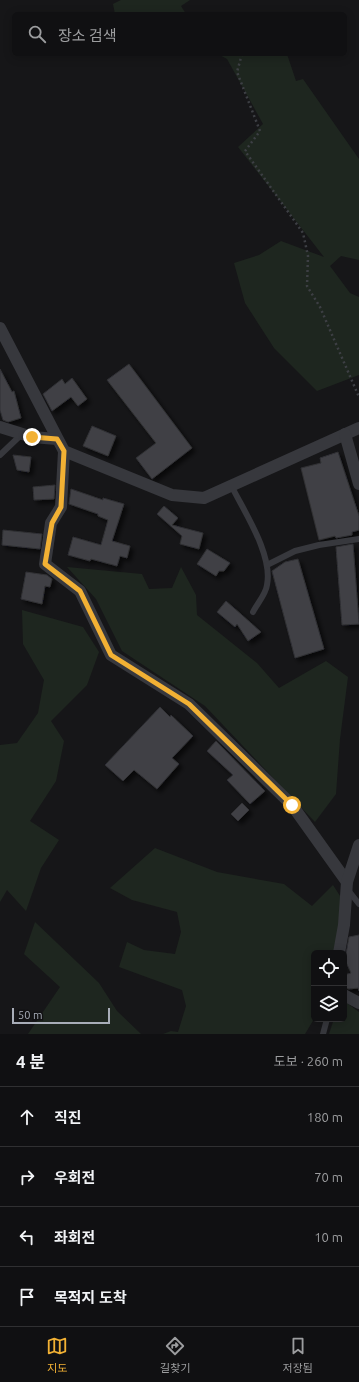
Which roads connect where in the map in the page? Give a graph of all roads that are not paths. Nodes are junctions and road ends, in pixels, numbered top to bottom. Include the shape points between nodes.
1 (0, 328) edge
2 (0, 427) edge
3 (359, 428) edge
4 (22, 434) junction
5 (345, 434) junction
6 (57, 439) junction
7 (64, 451) junction
8 (0, 455) edge
9 (359, 484) edge
10 (232, 487) junction
11 (359, 539) edge
12 (267, 565) junction
13 (253, 612) dead end
14 (359, 845) edge
15 (347, 886) junction
16 (359, 904) edge
17 (340, 950) edge
18 (347, 997) edge
19 (359, 1003) edge
20 (326, 1022) edge
21 (323, 1034) edge

1 - 6 street
2 - 4 street
3 - 5 street
4 - 6 street
4 - 8 lane
5 - 9 street
5 - 10 street
6 - 7 street
7 - 10 street via 172,495 204,498
7 - 15 street via 61,507 52,523 45,564 80,591 111,655 189,704 292,805
10 - 12 lane via 263,550
11 - 12 lane via 295,551
12 - 13 lane via 267,586
14 - 15 street
15 - 16 lane
15 - 17 street
18 - 19 street
20 - 21 lane

